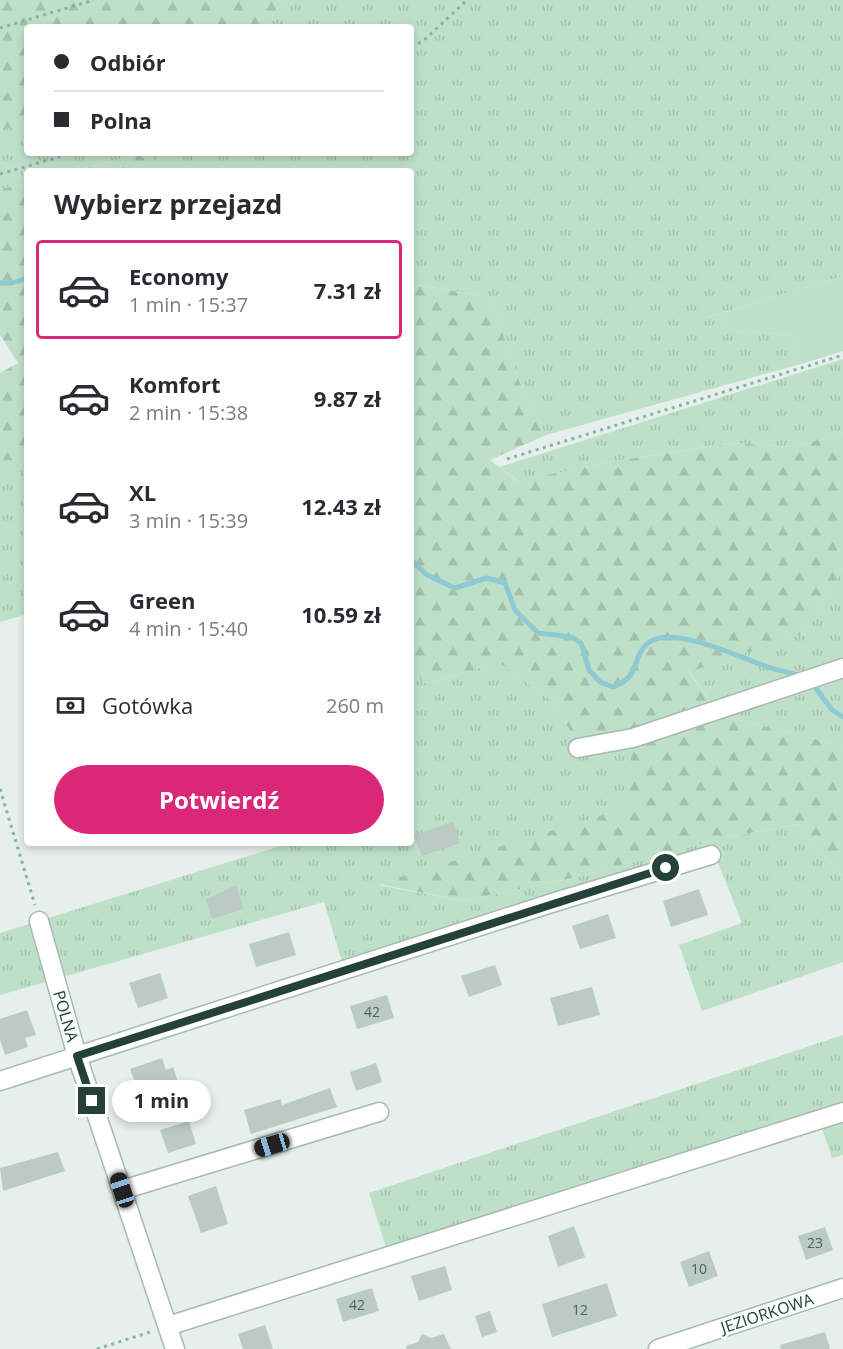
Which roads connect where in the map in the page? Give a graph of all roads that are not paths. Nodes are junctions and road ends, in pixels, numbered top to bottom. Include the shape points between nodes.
1 (843, 668) edge
2 (578, 748) dead end
3 (711, 855) dead end
4 (39, 921) road end
5 (77, 1056) junction
6 (0, 1081) edge
7 (379, 1112) dead end
8 (843, 1112) edge
9 (122, 1190) junction
10 (843, 1288) edge
11 (168, 1326) junction
12 (175, 1349) edge
13 (658, 1349) edge

1 - 2 street via 633,738
3 - 5 street
4 - 5 street, POLNA
5 - 6 street
5 - 9 street, POLNA
7 - 9 street
8 - 11 street
9 - 11 street, POLNA
10 - 13 street, JEZIORKOWA
11 - 12 street, POLNA

